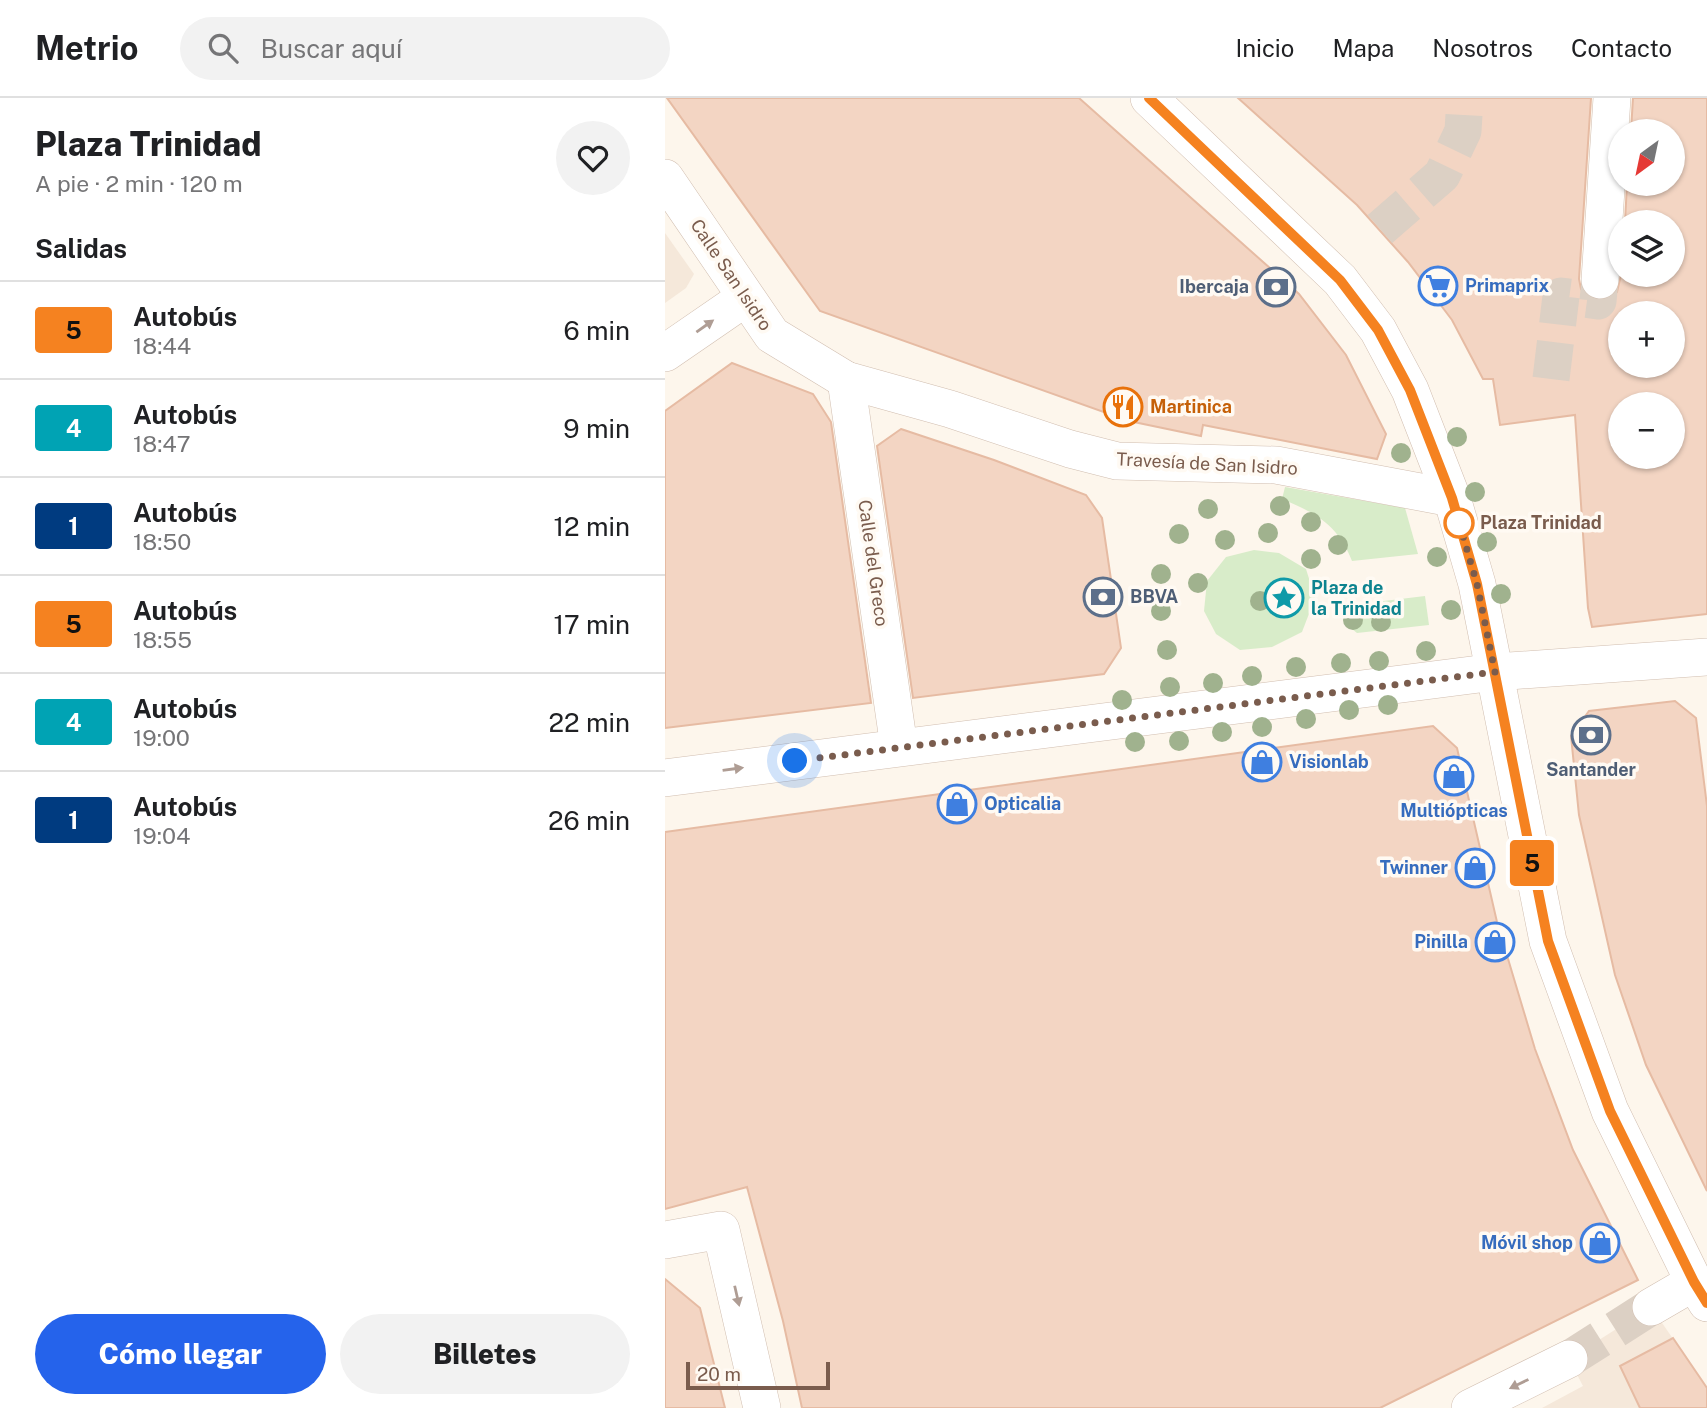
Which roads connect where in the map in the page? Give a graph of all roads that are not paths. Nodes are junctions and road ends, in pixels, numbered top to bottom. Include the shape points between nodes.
1 (1149, 98) edge
2 (1612, 98) edge
3 (665, 178) edge
4 (1600, 280) tunnel mouth
5 (745, 298) junction
6 (665, 354) edge
7 (846, 380) junction
8 (1452, 498) junction
9 (1707, 657) edge
10 (1495, 672) junction
11 (899, 747) junction
12 (665, 778) edge
13 (665, 1240) edge
14 (1700, 1293) edge
15 (1651, 1307) tunnel mouth
16 (1569, 1359) tunnel mouth
17 (762, 1408) edge
18 (1470, 1408) edge

1 - 8 street via 1340,280 1378,330 1410,390
2 - 4 street
3 - 5 street, Calle San Isidro
6 -> 5 street
5 - 7 street, Calle San Isidro via 772,335
7 - 8 street, Travesía de San Isidro via 1117,461 1276,465
7 - 11 street, Calle del Greco
8 - 10 street via 1477,584
9 - 10 street
10 - 11 street
10 - 14 street via 1548,941 1610,1111
12 -> 11 street
13 -> 17 street via 721,1230
14 - 15 street
16 -> 18 street

